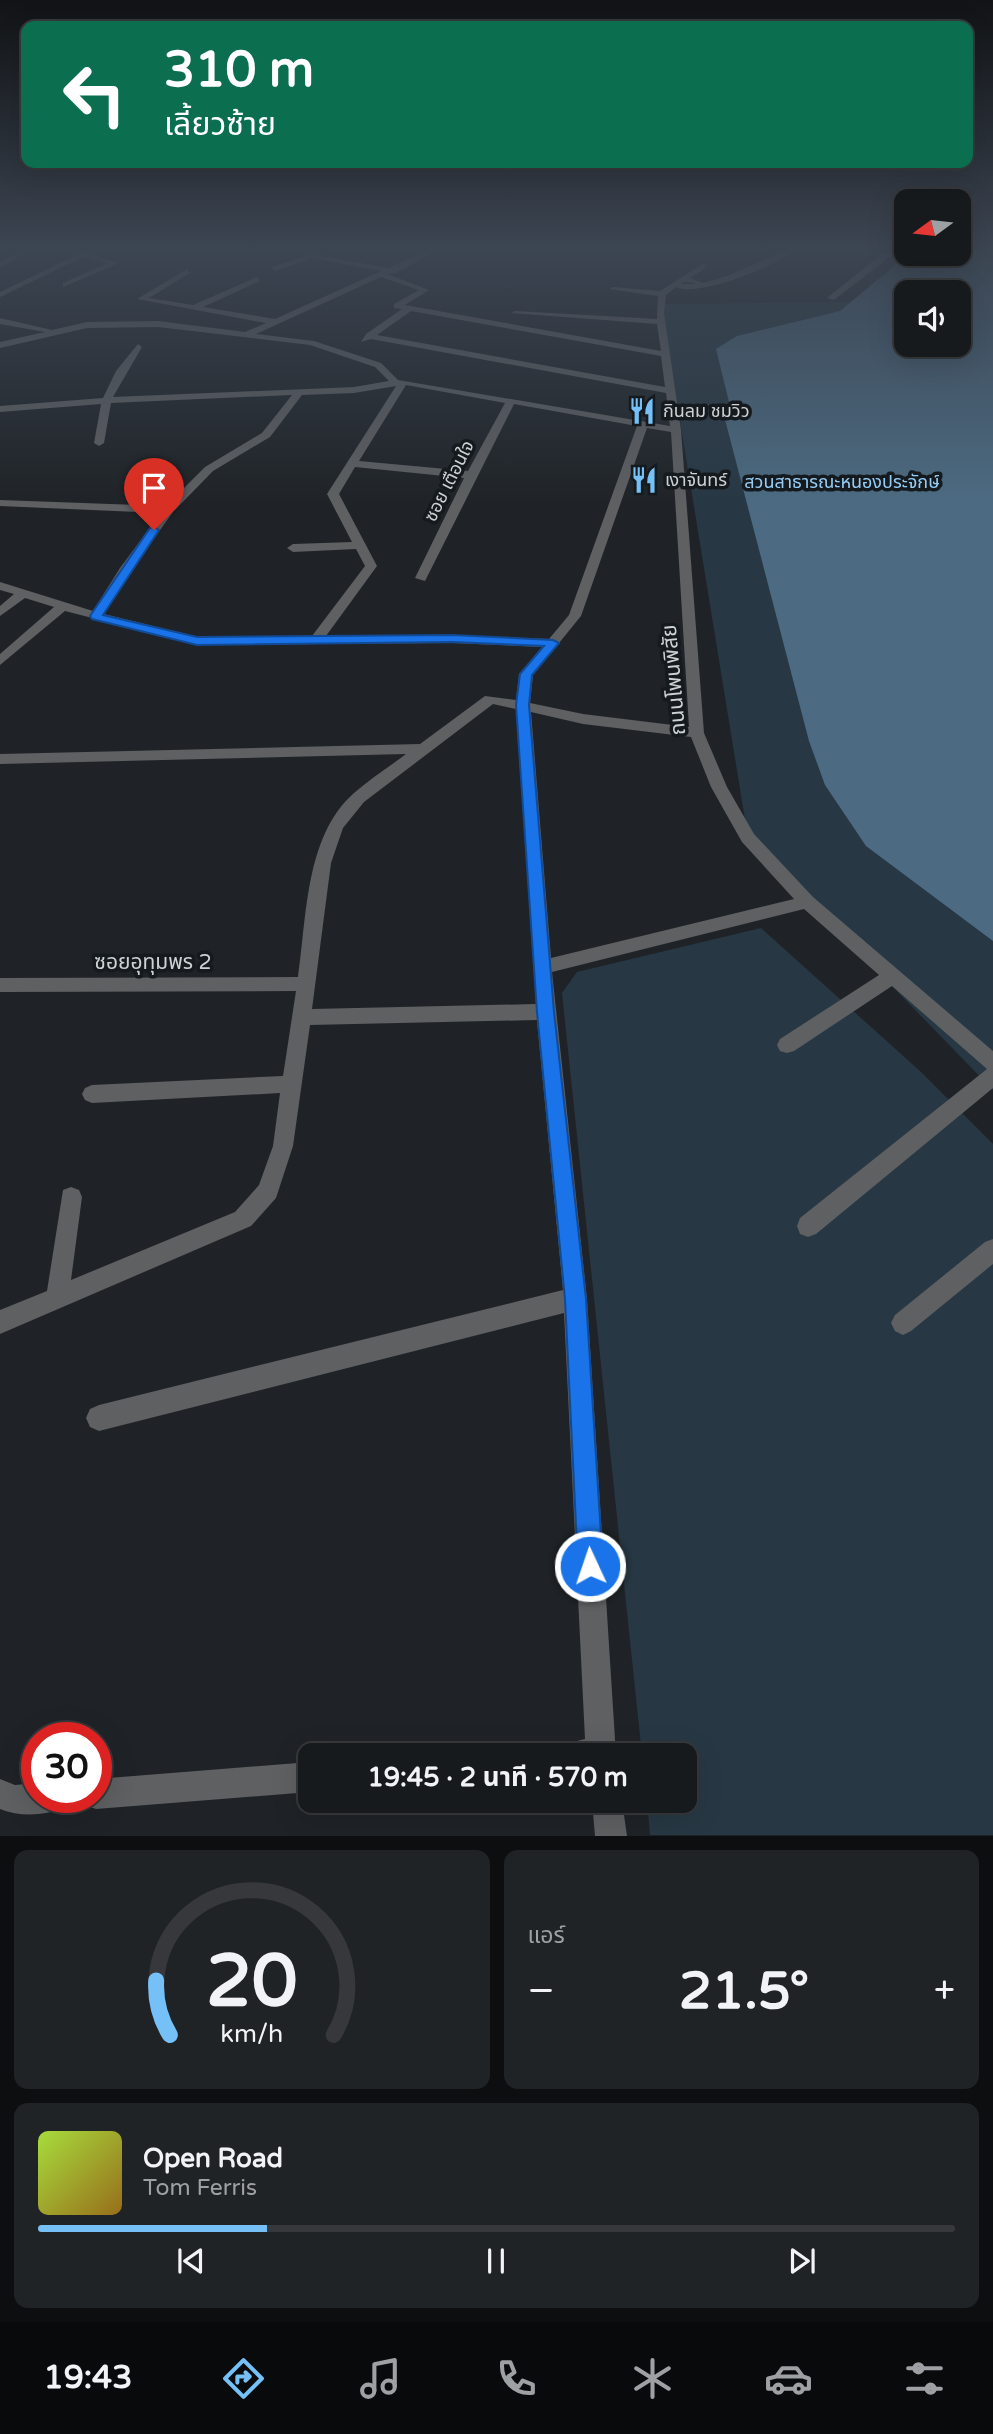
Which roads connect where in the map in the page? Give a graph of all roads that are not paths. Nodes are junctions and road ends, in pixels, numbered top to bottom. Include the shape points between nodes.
1 (39, 336) edge
2 (251, 336) edge
3 (369, 336) joint
4 (561, 336) edge
5 (663, 336) edge
6 (0, 345) edge
7 (138, 347) dead end
8 (347, 352) junction
9 (665, 354) junction
10 (399, 382) junction
11 (670, 391) junction
12 (299, 392) junction
13 (104, 401) junction
14 (511, 401) junction
15 (0, 409) edge
16 (643, 424) junction
17 (676, 430) junction
18 (99, 443) dead end
19 (350, 463) junction
20 (471, 475) junction
21 (0, 503) edge
22 (169, 510) junction
23 (361, 544) junction
24 (293, 548) dead end
25 (421, 578) dead end
26 (0, 586) edge
27 (23, 592) junction
28 (63, 606) junction
29 (0, 612) edge
30 (96, 616) junction
31 (317, 639) junction
32 (553, 643) junction
33 (0, 660) edge
34 (523, 705) junction
35 (697, 733) junction
36 (422, 749) junction
37 (0, 759) edge
38 (807, 902) junction
39 (543, 967) junction
40 (893, 976) junction
41 (306, 984) junction
42 (0, 985) edge
43 (546, 1012) junction
44 (301, 1017) junction
45 (787, 1045) dead end
46 (993, 1063) edge
47 (993, 1076) edge
48 (292, 1084) junction
49 (92, 1094) dead end
50 (71, 1197) dead end
51 (808, 1226) dead end
52 (993, 1250) edge
53 (57, 1299) junction
54 (575, 1299) junction
55 (0, 1322) edge
56 (903, 1323) dead end
57 (99, 1418) dead end
58 (593, 1743) edge
59 (298, 1778) edge
60 (112, 1793) edge
61 (0, 1794) edge
62 (21, 1800) edge
63 (608, 1813) edge
64 (611, 1836) edge

1 - 6 street
2 - 8 street
3 - 8 street
3 - 11 street
4 - 9 street
5 - 9 street, ถนนโพนพิสัย
7 - 13 street
8 - 10 street via 378,365
9 - 11 street, ถนนโพนพิสัย
10 - 12 street
10 - 14 street
10 - 19 street
11 - 17 street, ถนนโพนพิสัย
12 - 13 street
12 - 22 street via 266,435 209,469
13 - 15 street
13 - 18 street
14 - 16 street
14 - 20 street, ซอย เตือนใจ
16 - 17 street
16 - 32 street via 575,617
17 - 35 street, ถนนโพนพิสัย
19 - 20 street
19 - 23 street via 333,494
20 - 25 street, ซอย เตือนใจ
21 - 22 street
22 - 30 street
23 - 24 street
23 - 31 street via 371,566
26 - 27 street
27 - 28 street
27 - 29 street
28 - 30 street
28 - 33 street
30 - 31 street via 197,641
31 - 32 street
32 - 34 street via 526,674
34 - 35 street via 583,719
34 - 36 street via 490,699
34 - 39 street
35 - 38 street, ถนนโพนพิสัย via 719,788 748,838
36 - 37 street
36 - 41 street via 358,799 335,826 323,863
38 - 39 street
38 - 40 street, ถนนโพนพิสัย
39 - 43 street
40 - 45 street
40 - 46 street, ถนนโพนพิสัย
41 - 42 street, ซอยอุทุมพร 2
41 - 44 street
43 - 44 street
43 - 54 street
44 - 48 street
47 - 51 street
48 - 49 street
48 - 53 street via 283,1146 268,1191 243,1219
50 - 53 street
52 - 56 street
53 - 55 street
54 - 57 street
54 - 58 street
59 - 60 street
61 - 62 street
63 - 64 street

